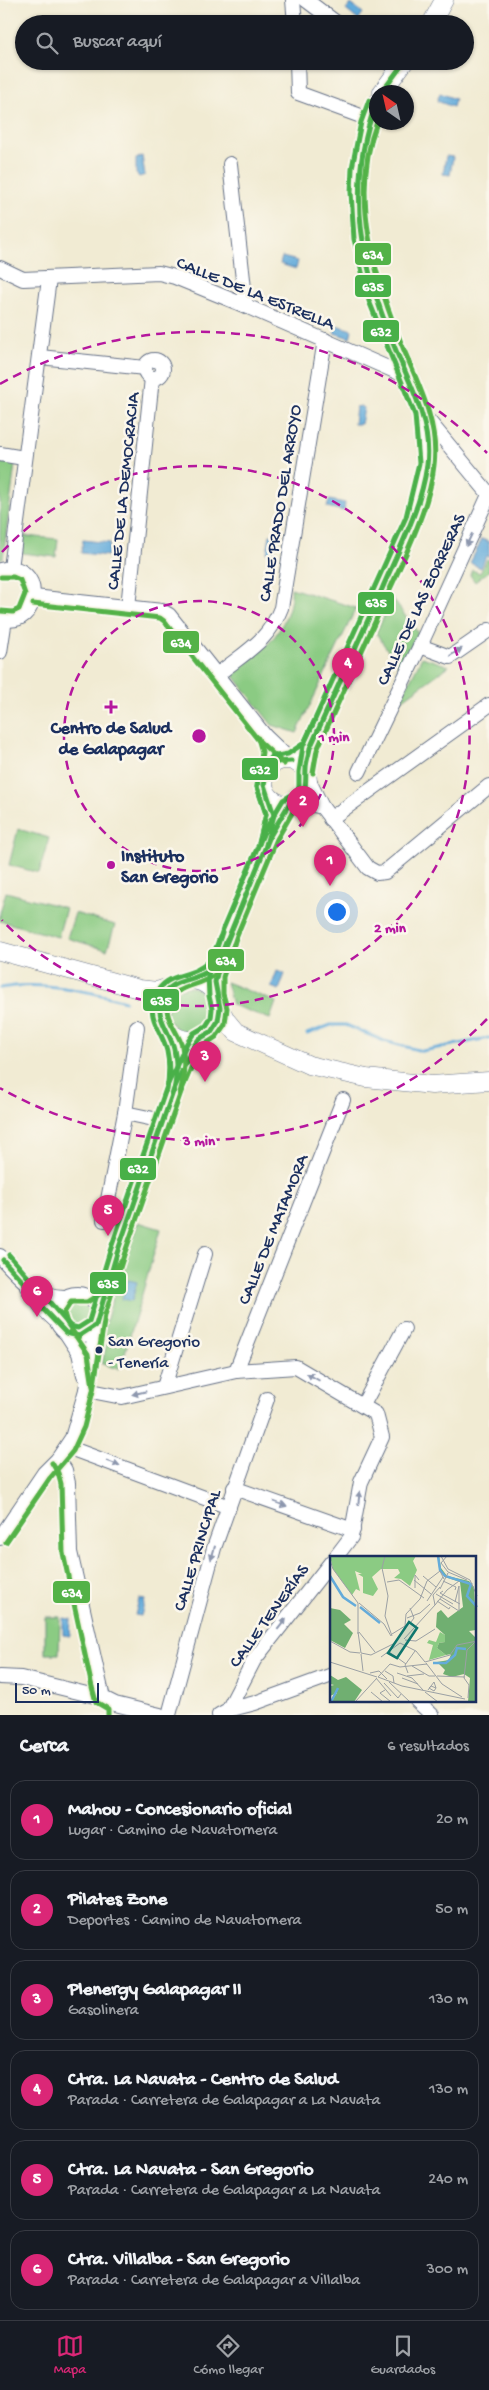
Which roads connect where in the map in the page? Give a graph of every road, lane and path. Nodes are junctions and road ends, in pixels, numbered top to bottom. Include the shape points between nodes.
1 (293, 0) edge
2 (306, 0) edge
3 (444, 0) edge
4 (294, 15) edge
5 (326, 15) edge
6 (435, 15) edge
7 (297, 70) edge
8 (394, 70) edge
9 (386, 85) edge
10 (369, 119) joint
11 (230, 164) dead end
12 (0, 268) edge
13 (49, 280) junction
14 (246, 306) junction
15 (325, 340) junction
16 (40, 357) junction
17 (404, 369) junction
18 (422, 413) junction
19 (452, 449) junction
20 (0, 454) edge
21 (427, 454) junction
22 (24, 458) junction
23 (489, 495) edge
24 (5, 569) edge
25 (34, 597) junction
26 (128, 607) junction
27 (3, 618) edge
28 (489, 630) edge
29 (420, 646) junction
30 (0, 652) edge
31 (217, 675) junction
32 (489, 705) edge
33 (265, 736) junction
34 (310, 748) junction
35 (291, 760) junction
36 (268, 769) junction
37 (359, 772) dead end
38 (307, 775) junction
39 (489, 786) edge
40 (270, 798) junction
41 (293, 803) junction
42 (322, 807) junction
43 (330, 819) junction
44 (270, 836) junction
45 (0, 950) edge
46 (223, 951) junction
47 (190, 980) junction
48 (121, 984) junction
49 (169, 987) junction
50 (218, 1001) junction
51 (160, 1017) junction
52 (137, 1027) dead end
53 (170, 1033) junction
54 (244, 1037) junction
55 (202, 1038) junction
56 (489, 1081) edge
57 (174, 1089) junction
58 (343, 1100) dead end
59 (125, 1114) junction
60 (163, 1121) junction
61 (104, 1220) dead end
62 (117, 1252) junction
63 (205, 1254) dead end
64 (1, 1261) edge
65 (25, 1284) junction
66 (85, 1295) junction
67 (65, 1297) junction
68 (97, 1319) junction
69 (62, 1327) junction
70 (404, 1329) dead end
71 (236, 1371) junction
72 (164, 1388) junction
73 (86, 1390) junction
74 (267, 1399) dead end
75 (363, 1405) junction
76 (67, 1447) junction
77 (54, 1463) junction
78 (234, 1488) junction
79 (229, 1507) junction
80 (353, 1530) junction
81 (0, 1538) edge
82 (337, 1556) edge
83 (330, 1565) edge
84 (330, 1676) edge
85 (0, 1677) edge
86 (418, 1702) edge
87 (111, 1706) edge
88 (224, 1712) edge
89 (160, 1715) edge
90 (169, 1715) edge
91 (432, 1715) edge

1 - 4 street
2 - 5 street
3 - 6 main road
7 - 10 street via 298,93
8 - 9 main road
10 - 17 main road via 360,181 364,252 377,300
11 - 14 street
12 - 13 street, CALLE DE LA ESTRELLA via 23,280
13 - 14 street, CALLE DE LA ESTRELLA via 159,273
13 - 16 street
14 - 15 street, CALLE DE LA ESTRELLA
15 - 17 street, CALLE DE LA ESTRELLA via 397,372
15 - 31 street, CALLE PRADO DEL ARROYO via 281,608 274,626 263,639
16 - 22 street
16 - 26 street, CALLE DE LA DEMOCRACIA via 149,373
17 - 18 main road
18 - 19 street
18 - 21 main road
19 - 21 street via 443,446
19 - 23 street
20 - 22 street
21 - 34 main road via 423,489 413,519
22 - 24 street
23 -> 29 street, CALLE DE LAS ZORRERAS
24 - 25 street via 21,572 29,578
25 - 26 street
25 - 27 street via 24,614
26 - 31 street via 162,611 169,615
27 - 30 street
29 -> 28 street via 450,657
29 - 37 street, CALLE DE LAS ZORRERAS
31 - 33 street
32 - 43 street
33 - 35 street
33 - 36 street via 270,751
34 - 35 main road
34 - 38 main road
35 - 36 main road via 275,762
35 - 38 main road
36 - 40 main road via 264,782
38 - 41 main road via 305,794
38 - 42 street
39 - 43 street via 385,872 377,873 368,868
40 - 41 main road via 277,803
40 - 44 main road via 274,814
41 - 42 street
41 - 44 main road
42 - 43 street
44 - 46 main road
45 - 48 main road
46 - 47 main road via 209,970
46 - 50 main road via 215,976
47 - 49 main road via 182,980
47 - 50 main road via 208,985
48 - 49 main road via 148,991
48 - 51 main road via 146,997
49 - 51 main road via 162,998
50 - 54 main road via 231,1027
50 - 55 main road via 218,1021
51 - 53 main road
52 - 59 street
53 - 55 main road via 183,1040
53 - 57 street via 176,1058
54 - 55 main road via 227,1033
54 - 56 main road via 309,1066 366,1078 432,1084
55 - 57 street via 190,1052
57 - 60 street
58 - 71 street, CALLE DE MATAMORA
59 - 60 street
59 - 61 street
60 - 62 street
62 - 66 street via 105,1276
62 - 68 street
63 - 72 street
64 - 65 street
65 - 67 street via 52,1297
65 - 69 street via 42,1309
66 - 67 street
66 - 68 street via 96,1305
67 - 69 street via 56,1312
68 - 69 street via 91,1330 79,1336
68 - 73 street
69 - 73 street via 81,1359
70 - 75 street
71 - 72 street, CALLE TENERÍAS
75 -> 71 street, CALLE TENERÍAS via 296,1367
72 -> 73 street, CALLE TENERÍAS via 122,1397
73 - 76 street via 77,1425
74 - 78 street, CALLE PRINCIPAL
80 -> 75 street, CALLE TENERÍAS via 361,1482 382,1437 376,1414
76 - 77 street
76 -> 79 street
77 - 81 street
77 - 87 street via 65,1470 70,1552
78 - 79 street, CALLE PRINCIPAL
78 -> 80 street
79 -> 90 street, CALLE PRINCIPAL via 214,1548
80 - 82 street, CALLE TENERÍAS
88 -> 83 street, CALLE TENERÍAS via 254,1660
84 - 88 street
85 - 87 street via 21,1678
86 - 91 street
87 - 89 street

